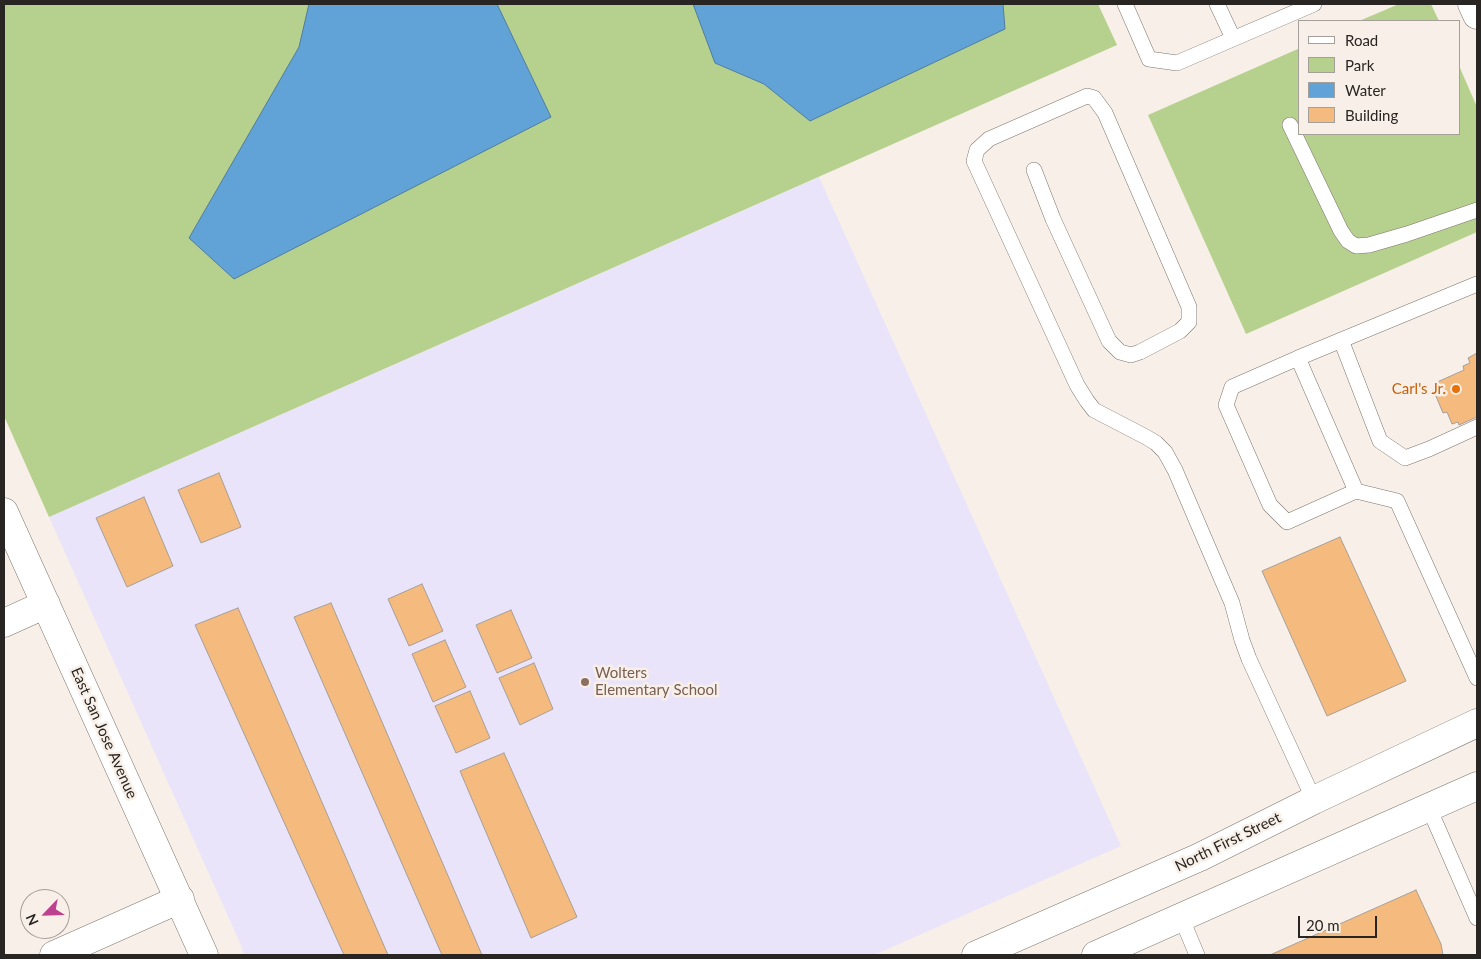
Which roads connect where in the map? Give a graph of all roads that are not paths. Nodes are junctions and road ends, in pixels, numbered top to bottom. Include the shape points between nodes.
1 (1125, 4) edge
2 (1217, 4) edge
3 (1314, 4) edge
4 (1472, 4) edge
5 (1477, 16) edge
6 (1233, 38) junction
7 (1290, 125) dead end
8 (1034, 170) dead end
9 (1477, 210) edge
10 (1477, 284) edge
11 (1341, 340) junction
12 (1298, 358) junction
13 (1477, 427) edge
14 (1356, 491) junction
15 (4, 512) edge
16 (46, 604) junction
17 (4, 623) edge
18 (1477, 678) edge
19 (1477, 722) edge
20 (1477, 786) edge
21 (1314, 800) junction
22 (1429, 808) junction
23 (1470, 883) edge
24 (180, 899) junction
25 (1181, 918) junction
26 (1477, 918) edge
27 (54, 955) edge
28 (204, 955) edge
29 (976, 955) edge
30 (1096, 955) edge
31 (1198, 955) edge

1 - 6 lane via 1149,59 1177,63
2 - 6 lane
3 - 6 lane
4 - 5 main road
7 - 9 lane via 1341,231 1356,246 1398,237
8 - 21 lane via 1109,341 1120,352 1131,355 1180,331 1189,322 1189,307 1105,112 1094,98 1087,96 989,139 978,150 974,161 1087,401 1094,410 1156,443 1175,470 1232,603 1249,659
10 - 11 lane
11 - 12 lane
11 - 13 lane via 1380,441 1405,458
12 - 14 lane
12 - 14 lane via 1232,388 1226,405 1270,505 1286,522
14 - 18 lane via 1397,501
15 - 16 main road, East San Jose Avenue
16 - 17 main road
16 - 24 main road, East San Jose Avenue
19 - 21 main road, North First Street
20 - 22 main road
21 - 29 main road, North First Street via 1200,857
22 - 23 lane
22 - 25 main road
23 - 26 lane
24 - 27 main road
24 - 28 main road, East San Jose Avenue
25 - 30 main road
25 - 31 lane

